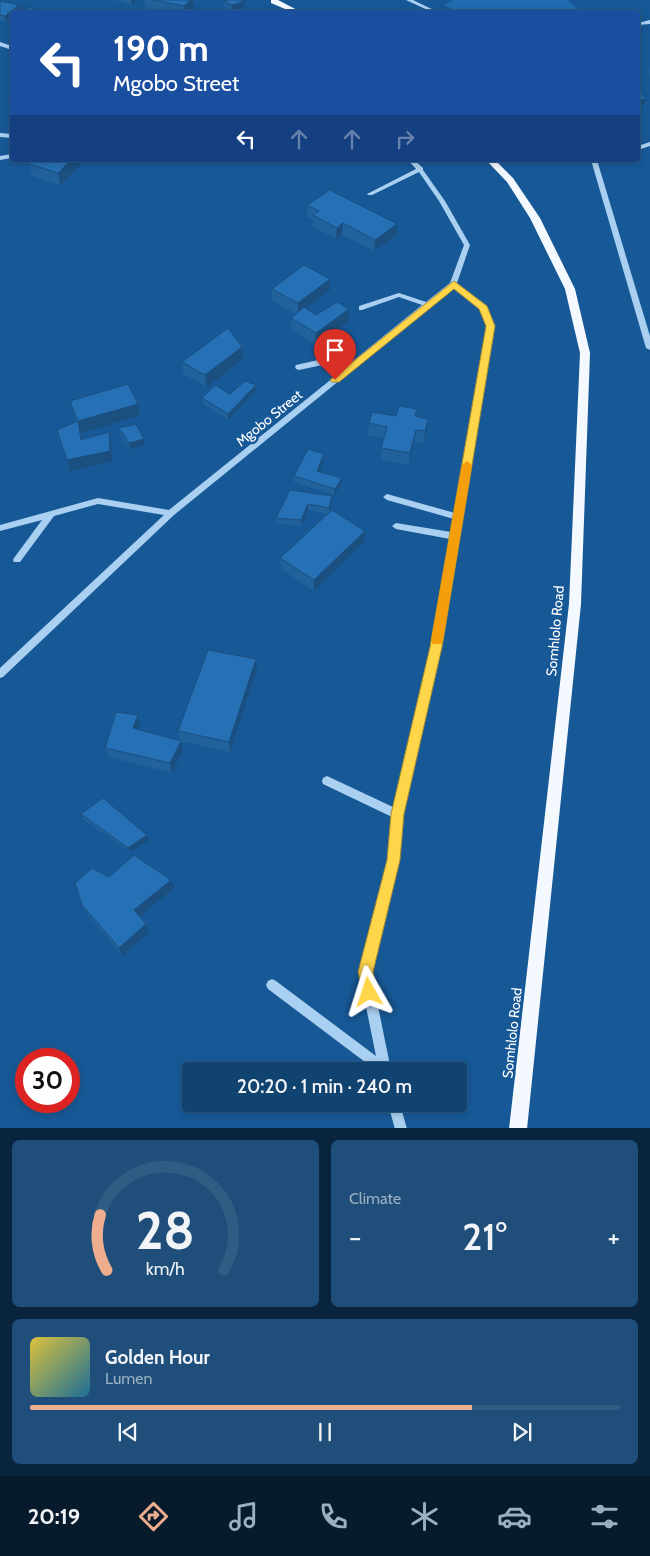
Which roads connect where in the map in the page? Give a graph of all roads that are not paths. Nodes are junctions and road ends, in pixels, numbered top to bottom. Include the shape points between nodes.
1 (409, 0) edge
2 (273, 1) edge
3 (286, 10) edge
4 (293, 10) edge
5 (432, 10) edge
6 (413, 162) edge
7 (492, 162) edge
8 (595, 162) edge
9 (421, 170) junction
10 (370, 194) dead end
11 (454, 284) junction
12 (428, 305) junction
13 (362, 308) dead end
14 (650, 348) edge
15 (299, 367) dead end
16 (350, 368) junction
17 (387, 497) dead end
18 (52, 513) junction
19 (171, 513) junction
20 (458, 517) junction
21 (396, 526) dead end
22 (0, 528) edge
23 (455, 536) junction
24 (17, 560) dead end
25 (0, 674) edge
26 (327, 781) dead end
27 (397, 814) junction
28 (272, 985) dead end
29 (373, 1062) edge
30 (383, 1062) edge
31 (396, 1112) edge
32 (401, 1128) edge
33 (518, 1128) edge

1 - 5 street
2 - 3 main road
2 - 4 main road
6 - 9 street
7 - 33 main road, Somhlolo Road via 510,180 535,218 570,289 585,353 575,604
8 - 14 street
9 - 10 street
9 - 11 street via 467,245
11 - 12 street, Mgobo Street
11 - 20 street via 484,308 491,326
12 - 13 street via 399,295
12 - 16 street, Mgobo Street
15 - 16 street via 327,361
16 - 19 street, Mgobo Street
17 - 20 street
18 - 19 street via 98,501
18 - 22 street
18 - 24 street
19 - 25 street, Mgobo Street
20 - 23 street
21 - 23 street
23 - 27 street via 436,647
26 - 27 street
27 - 30 street via 394,860 366,972
28 - 29 street
31 - 32 street

